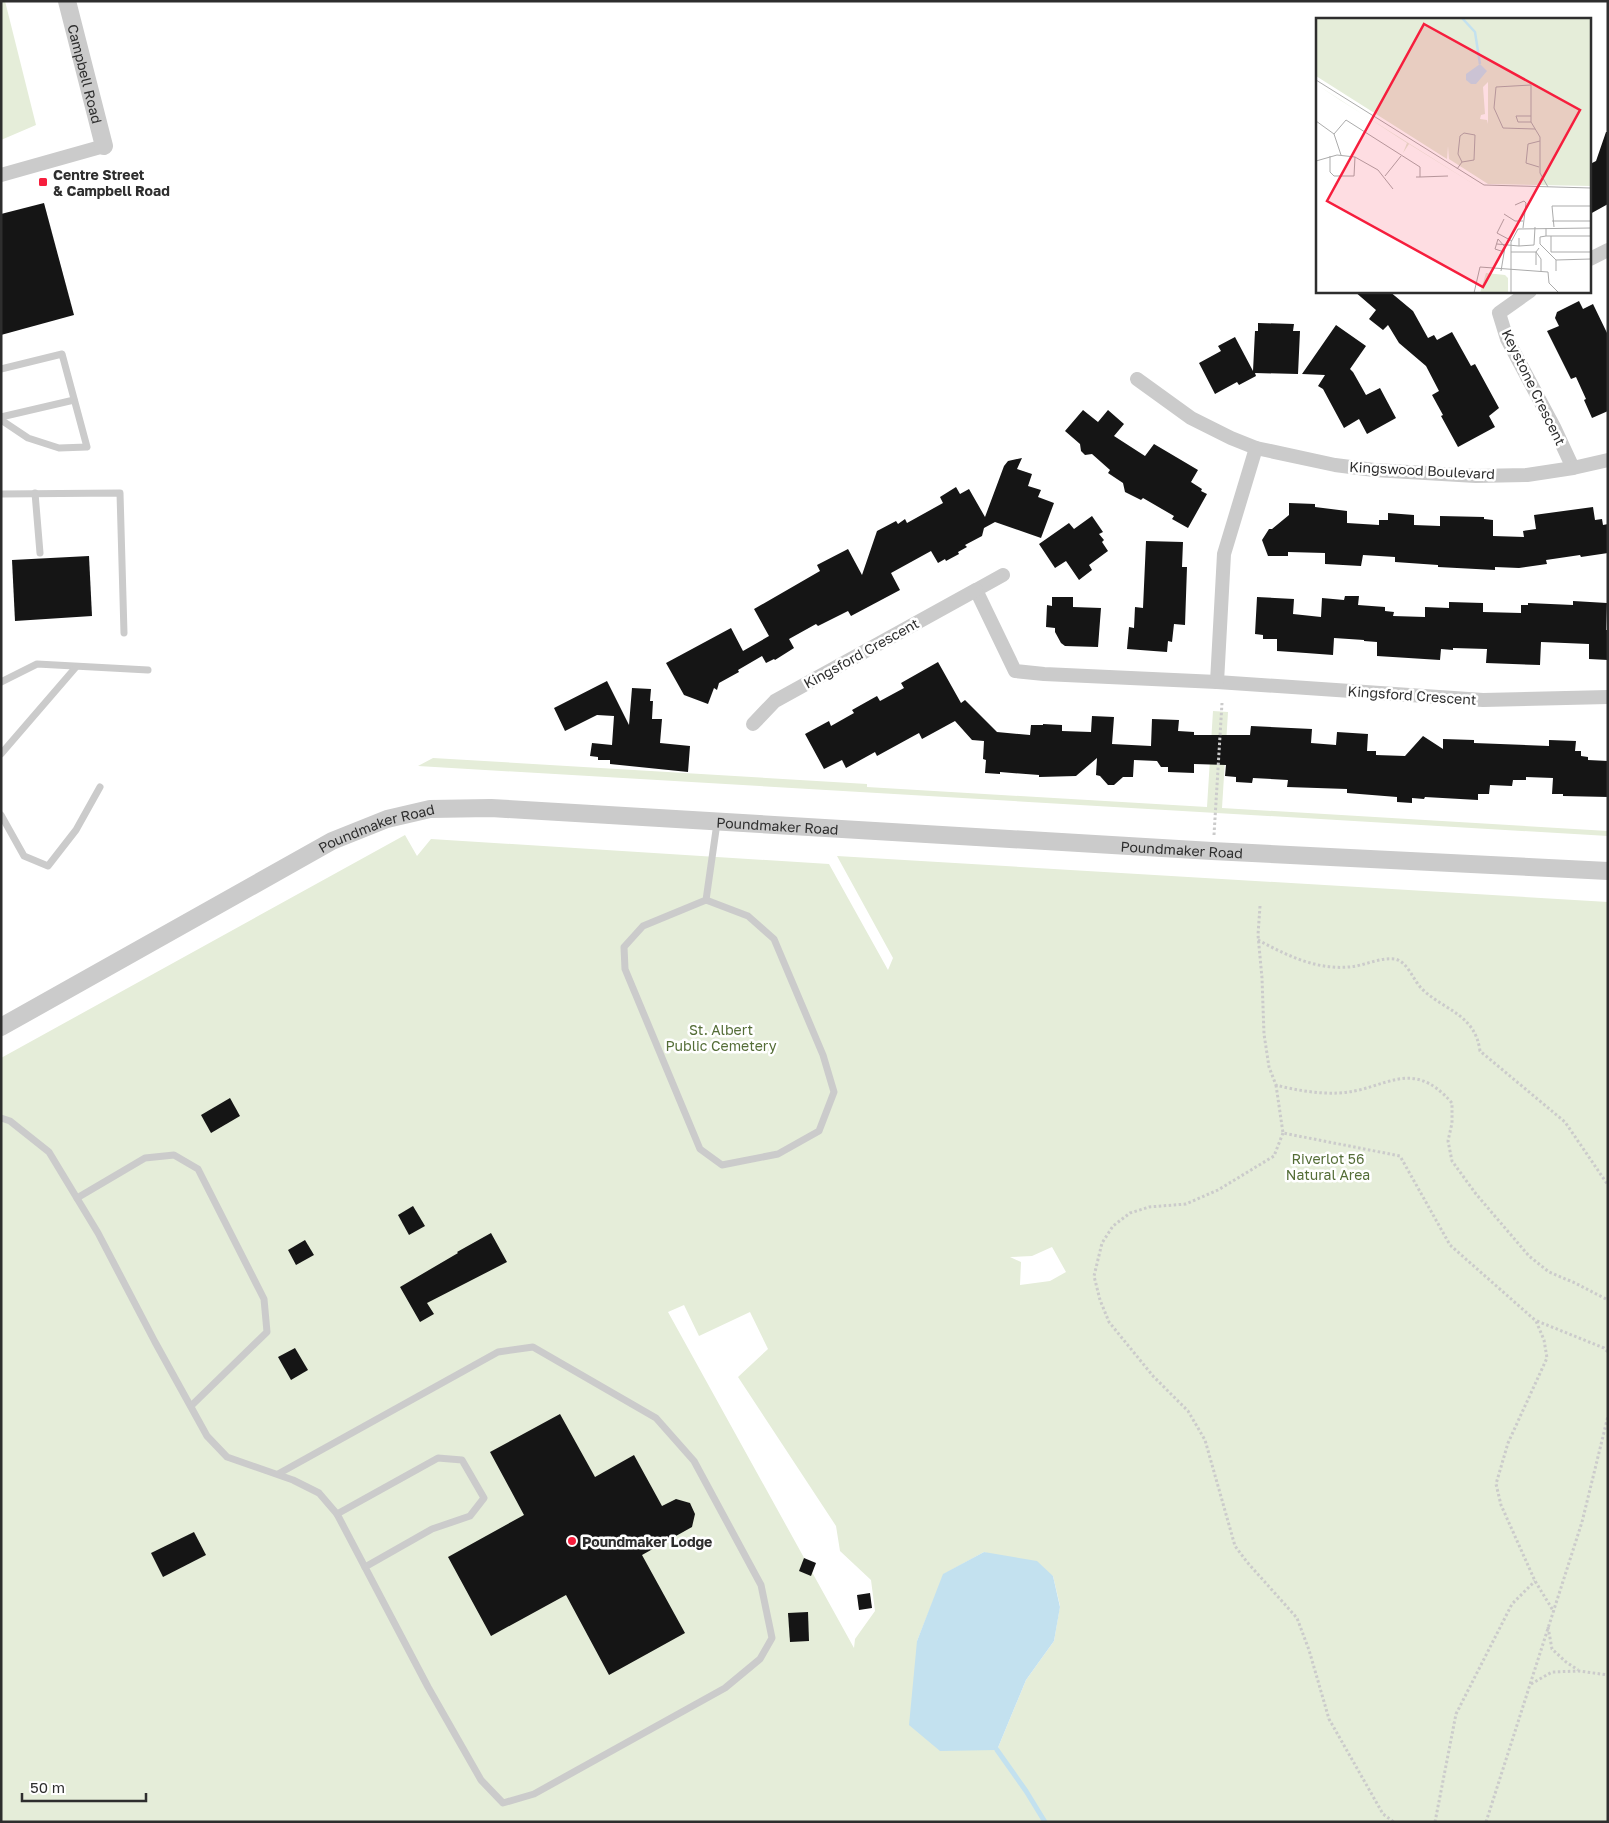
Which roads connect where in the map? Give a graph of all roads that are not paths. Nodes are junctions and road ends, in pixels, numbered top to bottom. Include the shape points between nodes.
1 (67, 1) edge
2 (104, 146) joint
3 (1, 175) edge
4 (1608, 250) edge
5 (1592, 259) edge
6 (1529, 292) edge
7 (1, 369) edge
8 (1137, 379) dead end
9 (74, 400) junction
10 (1, 419) edge
11 (1256, 448) junction
12 (1608, 460) edge
13 (1573, 468) junction
14 (35, 493) junction
15 (1, 494) edge
16 (40, 554) dead end
17 (1003, 575) dead end
18 (976, 590) junction
19 (124, 633) dead end
20 (76, 666) junction
21 (148, 670) dead end
22 (1, 682) edge
23 (1217, 682) junction
24 (1608, 697) edge
25 (753, 724) dead end
26 (1, 754) edge
27 (100, 787) dead end
28 (1, 815) edge
29 (717, 822) junction
30 (1608, 871) edge
31 (706, 900) junction
32 (1, 1027) edge
33 (1, 1118) edge
34 (77, 1198) junction
35 (191, 1406) junction
36 (278, 1474) junction
37 (337, 1514) junction
38 (365, 1567) junction

1 - 2 street, Campbell Road
2 - 3 street
4 - 5 street
6 - 13 street, Keystone Crescent via 1499,313 1507,339
7 - 9 lane via 62,354
8 - 11 street, Kingswood Boulevard via 1191,418
9 - 10 lane
9 - 10 lane via 87,447 59,448 28,438
11 - 13 street, Kingswood Boulevard via 1374,470 1476,476
11 - 23 street via 1224,554
12 - 13 street, Kingswood Boulevard
14 - 15 lane
14 - 16 lane
14 - 19 lane via 120,493
17 - 18 street, Kingsford Crescent
18 - 23 street, Kingsford Crescent via 1015,671
18 - 25 street, Kingsford Crescent via 775,701
20 - 21 lane
20 - 22 lane via 37,664
20 - 26 lane
23 - 24 street, Kingsford Crescent via 1483,700
27 - 28 lane via 76,830 48,866 24,856
29 - 30 street, Poundmaker Road
29 - 31 lane
29 - 32 street, Poundmaker Road via 490,808 430,809 387,819 332,841
31 - 31 lane via 643,926 624,947 624,969 700,1149 722,1165 778,1154 819,1131 834,1092 824,1055 774,939 748,916
33 - 34 lane via 10,1121 49,1152
34 - 35 lane
34 - 35 lane via 145,1158 174,1155 198,1169 264,1299 266,1332
35 - 36 lane via 207,1436 227,1457
36 - 37 lane via 319,1493
36 - 38 lane via 498,1352 533,1347 656,1418 694,1461 762,1585 772,1638 760,1659 725,1688 534,1794 503,1804 481,1780
37 - 38 lane
37 - 38 lane via 438,1458 462,1460 484,1498 470,1516 432,1529

